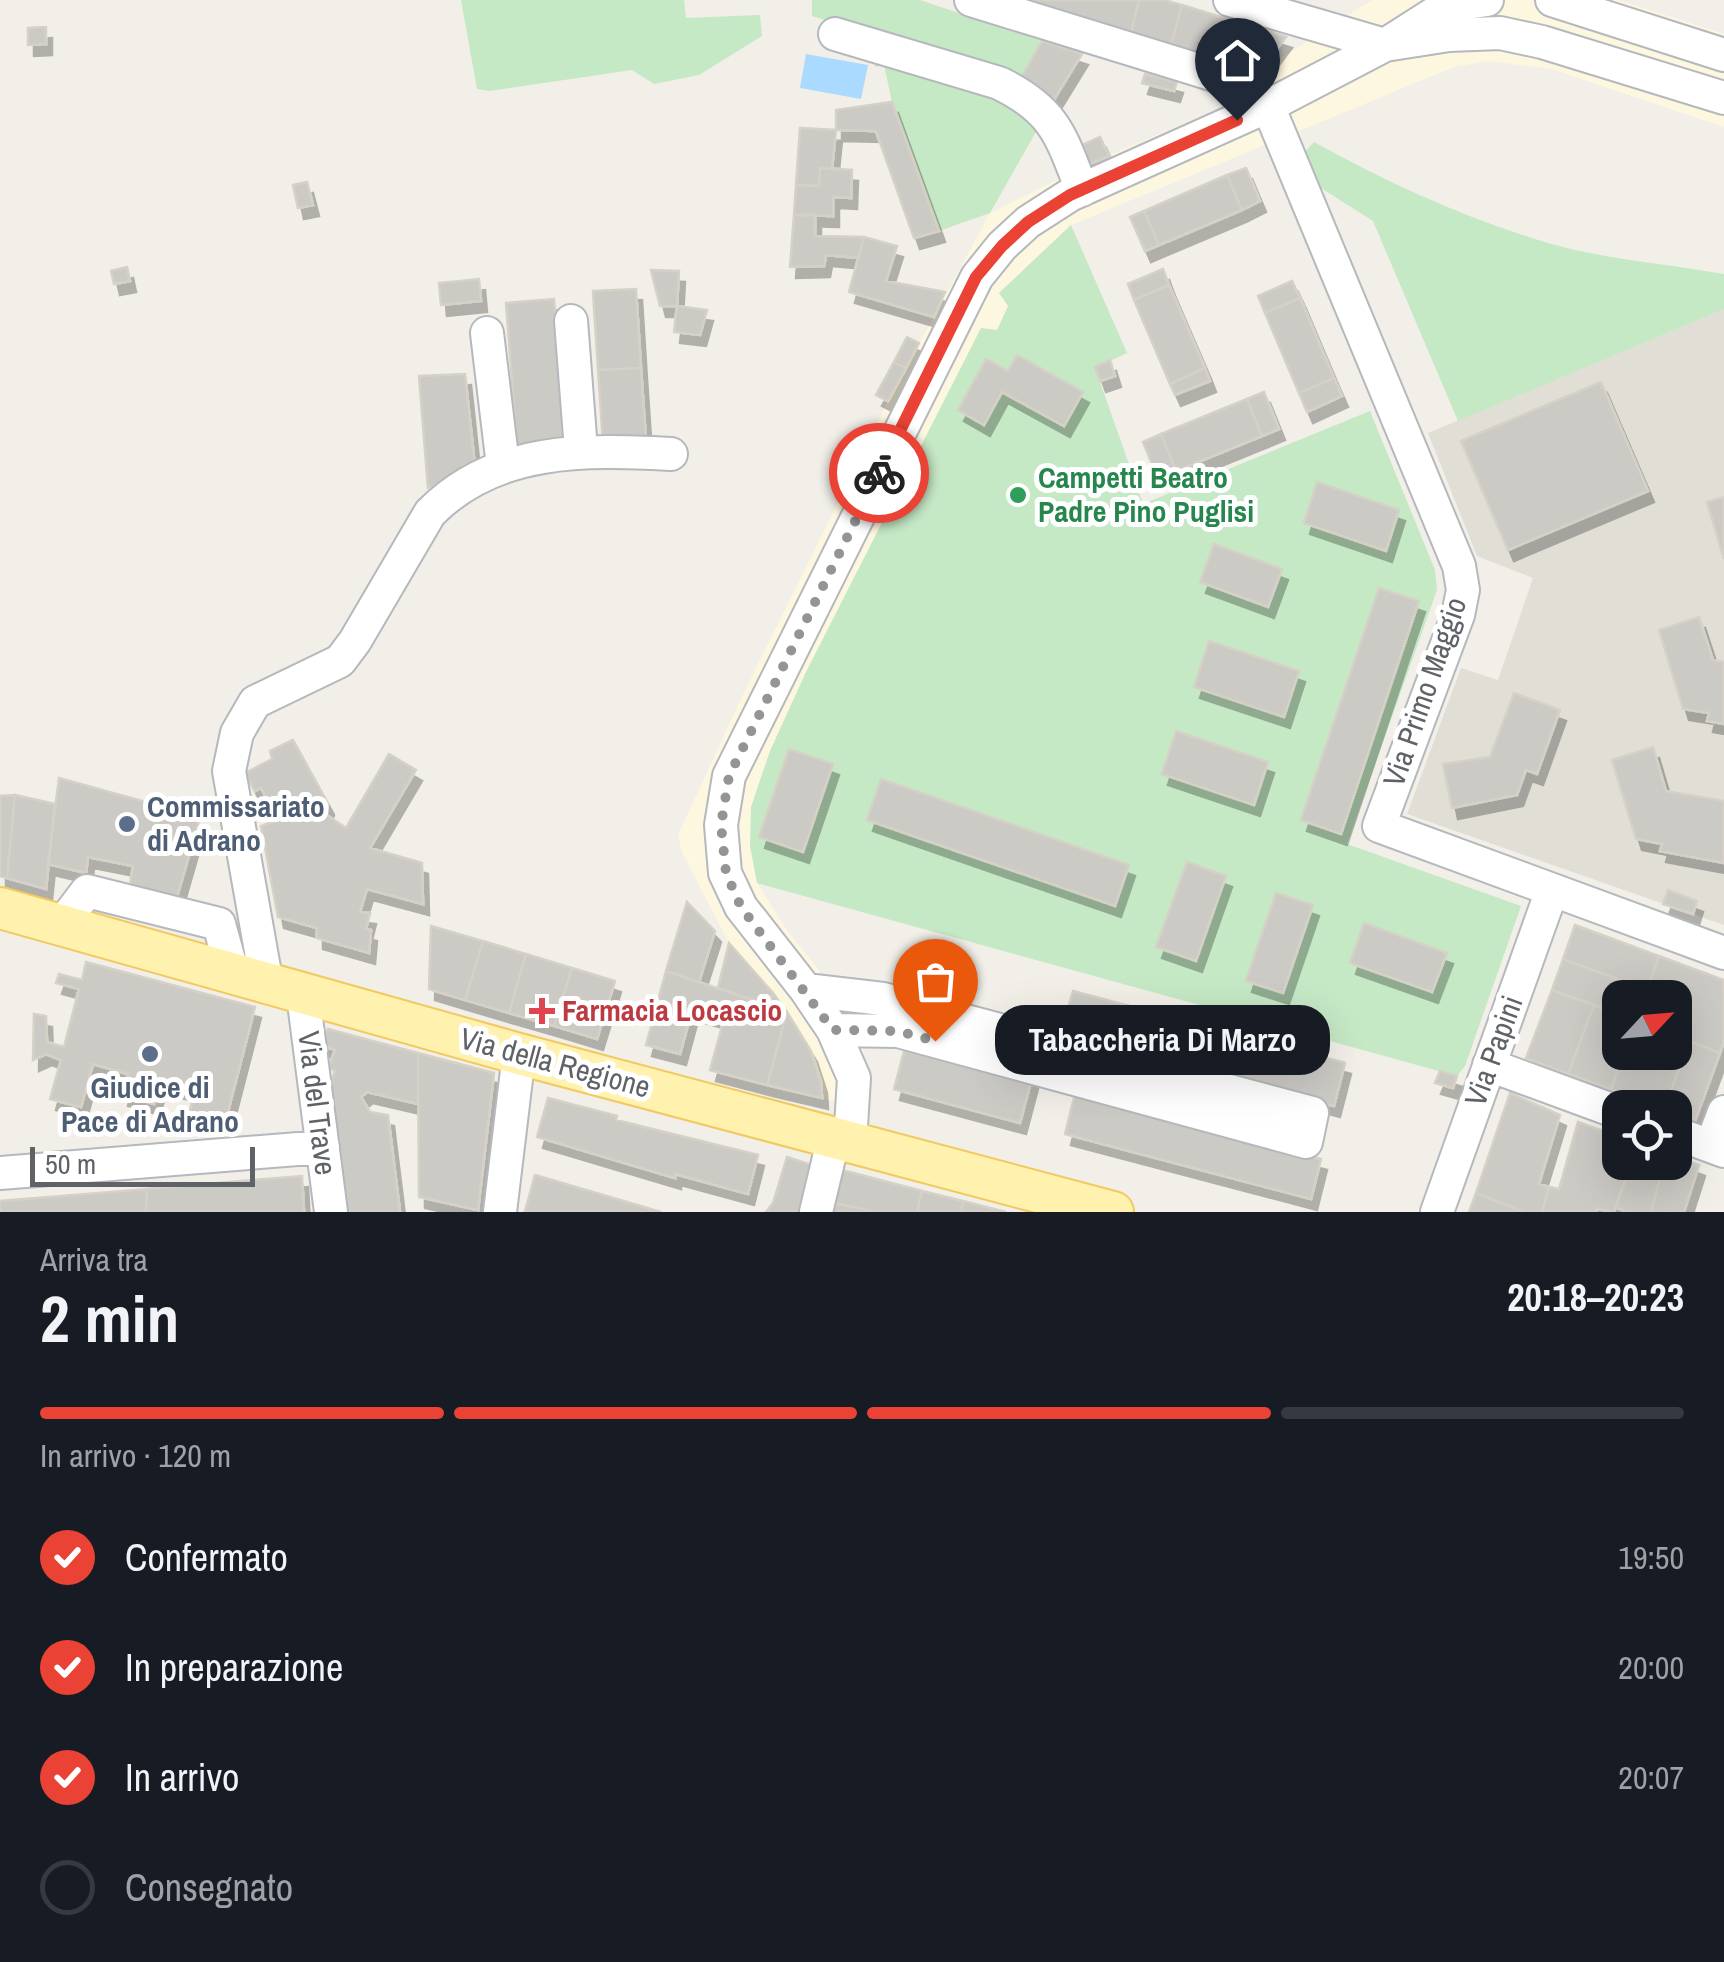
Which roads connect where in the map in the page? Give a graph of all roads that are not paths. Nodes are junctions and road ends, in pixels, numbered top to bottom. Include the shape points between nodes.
1 (971, 0) edge
2 (1230, 0) edge
3 (1487, 0) edge
4 (1552, 0) edge
5 (1448, 14) edge
6 (835, 34) dead end
7 (1385, 45) junction
8 (1724, 56) edge
9 (1724, 98) edge
10 (1268, 106) junction
11 (1082, 190) junction
12 (571, 322) dead end
13 (487, 333) dead end
14 (581, 450) junction
15 (672, 454) dead end
16 (502, 466) junction
17 (1552, 890) junction
18 (0, 908) edge
19 (1724, 954) edge
20 (267, 985) junction
21 (806, 990) junction
22 (833, 1030) junction
23 (519, 1054) junction
24 (1490, 1064) junction
25 (1602, 1106) edge
26 (1724, 1112) edge
27 (1692, 1139) edge
28 (842, 1140) junction
29 (322, 1147) junction
30 (1718, 1149) edge
31 (0, 1174) edge
32 (1087, 1209) edge
33 (331, 1212) edge
34 (500, 1212) edge
35 (816, 1212) edge
36 (1438, 1212) edge

1 - 10 street via 1247,86
2 - 7 street
3 - 5 street
4 - 8 street
5 - 7 street
5 - 9 street
6 - 11 street via 1024,95 1052,123
7 - 10 street
10 - 11 street
10 - 17 street, Via Primo Maggio via 1459,566 1463,590 1378,826
11 - 21 street via 1028,222 976,277 729,776 721,825 726,873 741,907
12 - 14 street
13 - 16 street
14 - 15 street, Via del Trave
14 - 16 street, Via del Trave
16 - 20 street, Via del Trave via 430,513 340,661 255,702 236,734 230,771
17 - 19 street, Via Primo Maggio
17 - 24 street, Via Papini
18 - 20 main road, Via della Regione
20 - 23 main road, Via della Regione
20 - 29 street, Via del Trave
21 - 22 street
21 - 22 street via 883,999 1312,1113 1306,1142 898,1031
22 - 28 street via 854,1078
23 - 28 main road, Via della Regione
23 - 34 street
24 - 25 street
24 - 36 street, Via Papini
26 - 30 street
27 - 30 street
28 - 32 main road, Via della Regione
28 - 35 street
29 - 31 street
29 - 33 street, Via del Trave

